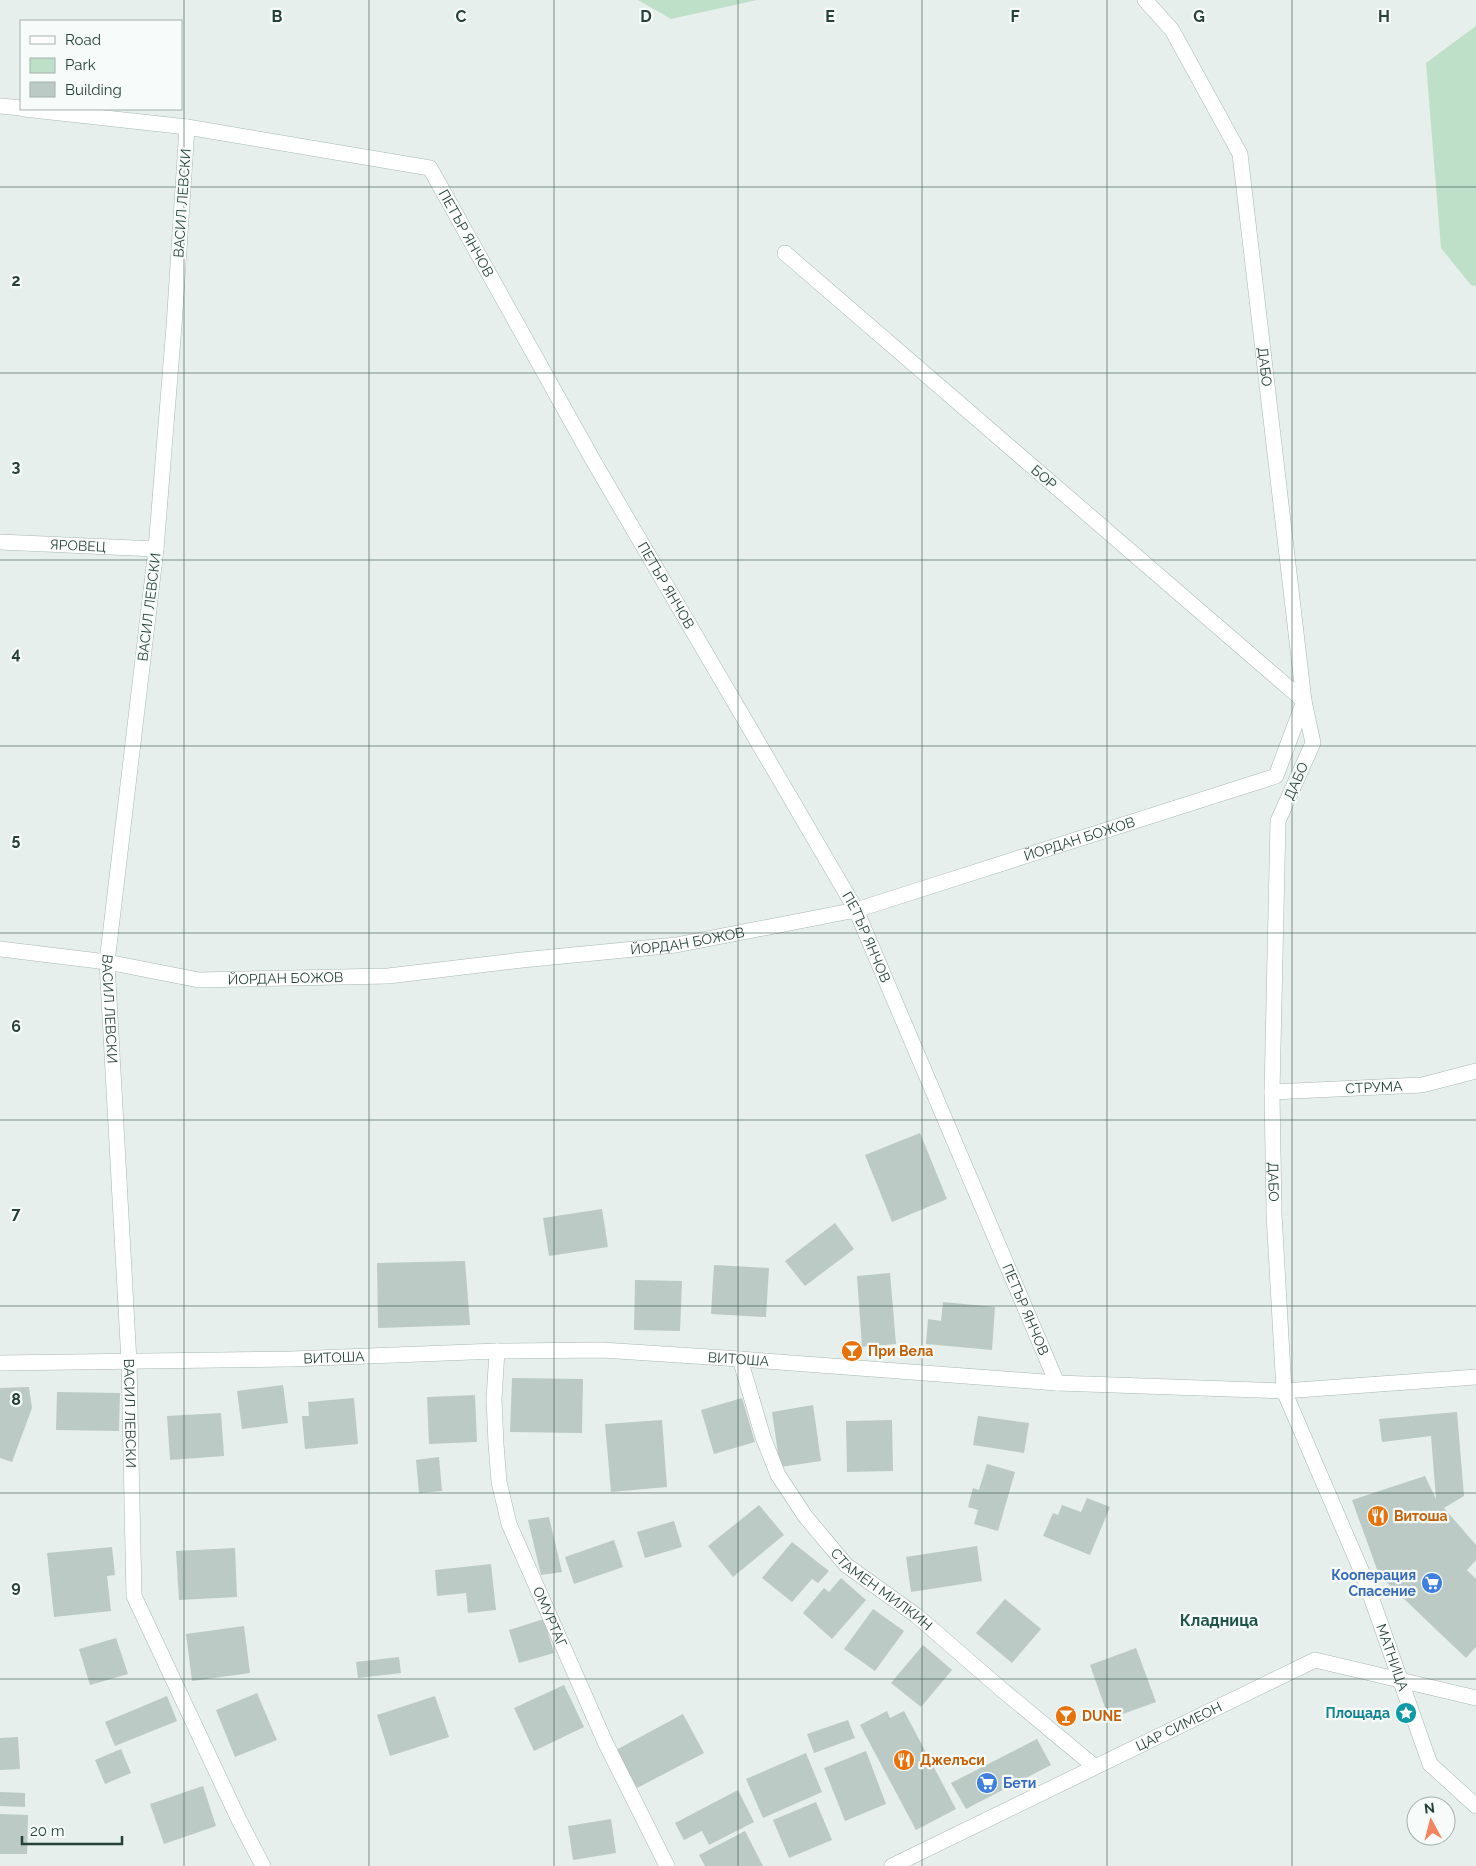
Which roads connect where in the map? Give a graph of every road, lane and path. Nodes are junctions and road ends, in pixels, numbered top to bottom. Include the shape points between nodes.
1 (1144, 0) edge
2 (0, 106) edge
3 (20, 109) edge
4 (32, 110) edge
5 (187, 127) junction
6 (785, 253) dead end
7 (0, 542) edge
8 (156, 549) junction
9 (1304, 701) junction
10 (856, 910) junction
11 (0, 949) edge
12 (107, 962) junction
13 (1476, 1071) edge
14 (1272, 1092) junction
15 (498, 1351) junction
16 (740, 1359) junction
17 (129, 1362) junction
18 (0, 1363) edge
19 (1476, 1377) edge
20 (1057, 1383) junction
21 (1284, 1391) junction
22 (1364, 1577) joint
23 (1400, 1680) junction
24 (1476, 1698) edge
25 (1094, 1766) junction
26 (1476, 1806) edge
27 (263, 1866) edge
28 (667, 1866) edge
29 (892, 1866) edge

1 - 9 street, ДАБО via 1172,30 1240,154
2 - 3 street, ПЕТЪР ЯНЧОВ
4 - 5 street, ПЕТЪР ЯНЧОВ
5 - 8 street, ВАСИЛ ЛЕВСКИ
5 - 10 street, ПЕТЪР ЯНЧОВ via 430,168 594,462
6 - 9 street, БОР
7 - 8 street, ЯРОВЕЦ
8 - 12 street, ВАСИЛ ЛЕВСКИ
9 - 10 street, ЙОРДАН БОЖОВ via 1276,776
9 - 14 street, ДАБО via 1313,743 1278,821
10 - 12 street, ЙОРДАН БОЖОВ via 676,945 388,976 199,980
10 - 20 street, ПЕТЪР ЯНЧОВ
11 - 12 street, ЙОРДАН БОЖОВ
12 - 17 street, ВАСИЛ ЛЕВСКИ
13 - 14 street, СТРУМА via 1422,1085
14 - 21 street, ДАБО via 1274,1213
15 - 16 street, ВИТОША via 602,1350
15 - 17 street, ВИТОША
15 - 28 street, ОМУРТАГ via 494,1398 496,1444 499,1482 509,1524 606,1744
16 - 20 street, ВИТОША
16 - 25 street, СТАМЕН МИЛКИН via 778,1475 805,1516 846,1566 917,1616
17 - 18 street, ВИТОША
17 - 27 street, ВАСИЛ ЛЕВСКИ via 134,1596
19 - 21 street, ВИТОША
20 - 21 street, ВИТОША
21 - 22 street, ДАБО
22 - 23 street, МАТНИЦА
23 - 24 street, ЦАР СИМЕОН
23 - 25 street, ЦАР СИМЕОН via 1315,1660
23 - 26 street, МАТНИЦА via 1430,1764
25 - 29 street, ЦАР СИМЕОН

